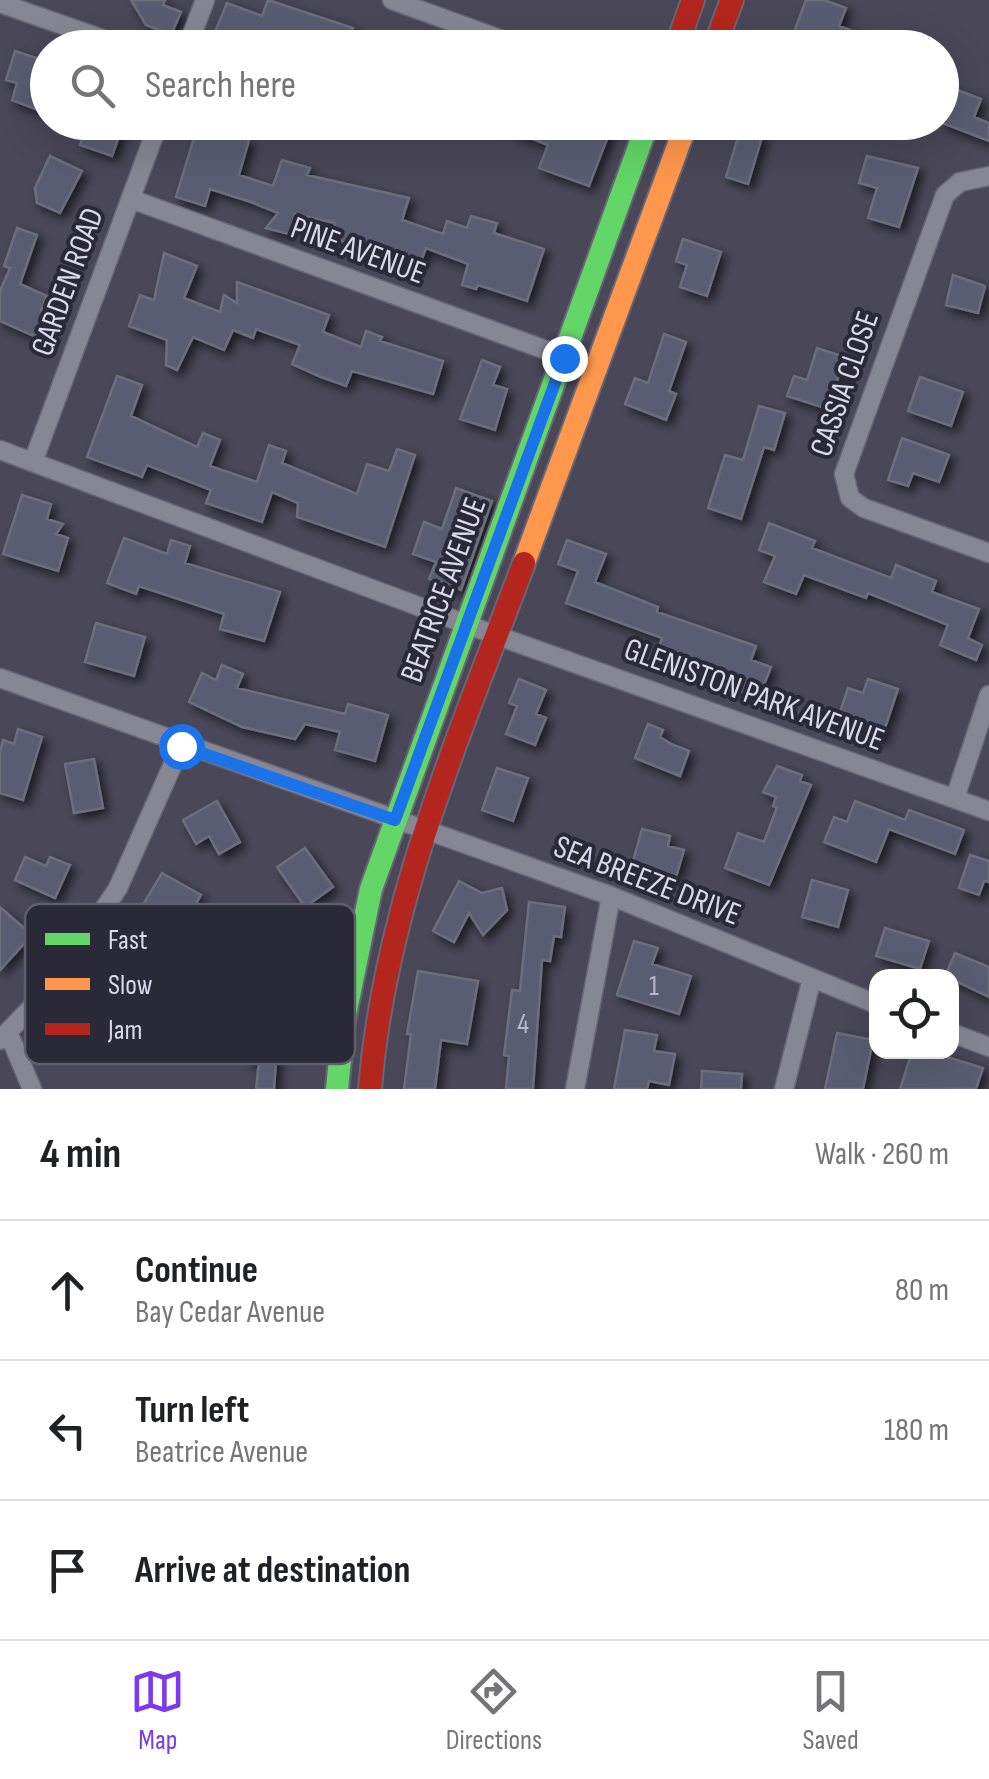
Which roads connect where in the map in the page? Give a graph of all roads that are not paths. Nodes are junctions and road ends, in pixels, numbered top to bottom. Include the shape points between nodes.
1 (205, 0) edge
2 (392, 0) edge
3 (693, 0) edge
4 (732, 0) edge
5 (0, 3) edge
6 (77, 30) edge
7 (193, 30) edge
8 (476, 30) edge
9 (682, 30) edge
10 (721, 30) edge
11 (151, 140) edge
12 (642, 140) edge
13 (681, 140) edge
14 (989, 176) edge
15 (130, 198) junction
16 (564, 358) junction
17 (598, 369) junction
18 (0, 450) edge
19 (33, 462) junction
20 (989, 553) edge
21 (466, 623) junction
22 (498, 636) junction
23 (0, 678) edge
24 (989, 696) edge
25 (181, 746) junction
26 (955, 798) junction
27 (989, 810) edge
28 (395, 820) junction
29 (424, 832) junction
30 (611, 896) junction
31 (107, 904) edge
32 (355, 965) edge
33 (812, 978) junction
34 (869, 1001) edge
35 (25, 1014) edge
36 (4, 1036) edge
37 (959, 1036) edge
38 (989, 1047) edge
39 (340, 1064) edge
40 (32, 1089) edge
41 (337, 1089) edge
42 (370, 1089) edge
43 (575, 1089) edge
44 (784, 1089) edge

1 - 7 street
2 - 8 street
3 - 9 main road
4 - 10 main road
5 - 6 street
11 - 15 street, GARDEN ROAD
12 - 16 main road, BEATRICE AVENUE
13 - 17 main road, BEATRICE AVENUE
14 - 20 street, CASSIA CLOSE via 960,182 944,195 844,474 850,498 864,508
15 - 16 street, PINE AVENUE
15 - 19 street, GARDEN ROAD
16 - 17 street, PINE AVENUE
16 - 21 main road, BEATRICE AVENUE
17 - 22 main road, BEATRICE AVENUE
18 - 19 street
19 - 21 street
21 - 22 street, GLENISTON PARK AVENUE
21 - 28 main road, BEATRICE AVENUE
22 - 26 street, GLENISTON PARK AVENUE
22 - 29 main road, BEATRICE AVENUE
23 - 25 street, SEA BREEZE DRIVE
24 - 26 street
25 - 28 street, SEA BREEZE DRIVE
25 - 31 street
26 - 27 street, GLENISTON PARK AVENUE
28 - 29 street, SEA BREEZE DRIVE
28 - 32 main road, BEATRICE AVENUE via 370,889
29 - 30 street, SEA BREEZE DRIVE
29 - 42 main road, BEATRICE AVENUE via 390,949
30 - 33 street, SEA BREEZE DRIVE
30 - 43 street
33 - 34 street, SEA BREEZE DRIVE
33 - 44 street
35 - 36 street
36 - 40 street
37 - 38 street
39 - 41 main road, BEATRICE AVENUE

